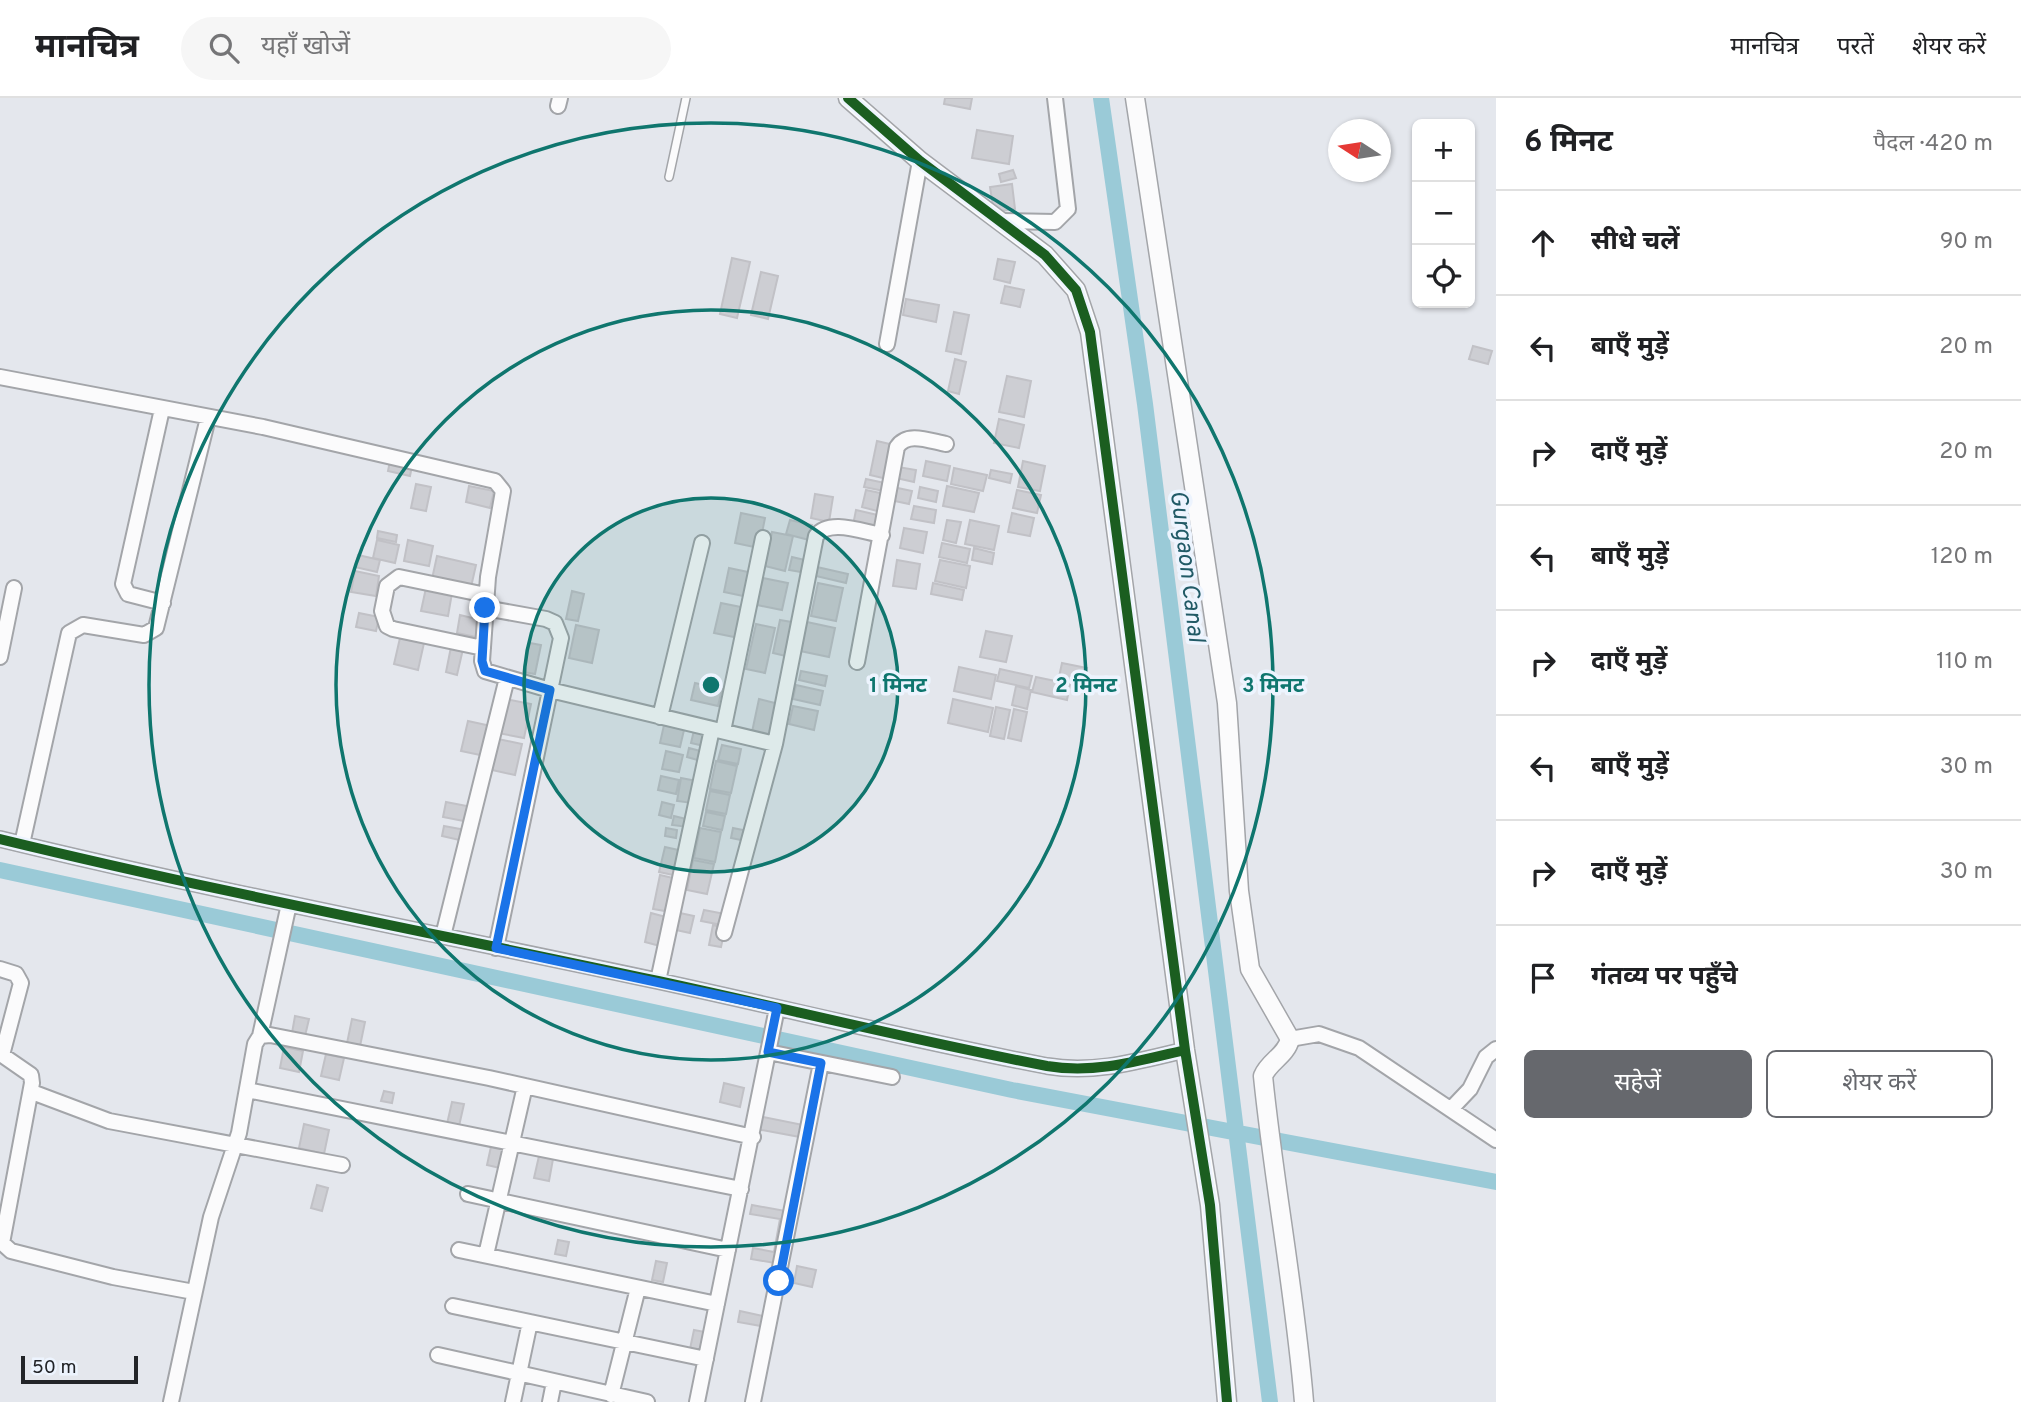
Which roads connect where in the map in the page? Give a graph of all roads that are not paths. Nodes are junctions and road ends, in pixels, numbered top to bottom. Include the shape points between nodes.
1 (686, 98) edge
2 (848, 98) edge
3 (1055, 98) edge
4 (1135, 98) edge
5 (920, 160) junction
6 (669, 177) dead end
7 (1001, 221) junction
8 (887, 344) dead end
9 (0, 377) edge
10 (162, 409) junction
11 (208, 418) junction
12 (946, 444) dead end
13 (882, 535) junction
14 (763, 538) dead end
15 (702, 543) dead end
16 (15, 588) dead end
17 (486, 601) junction
18 (163, 603) junction
19 (483, 648) junction
20 (0, 657) edge
21 (857, 662) dead end
22 (507, 678) junction
23 (550, 690) junction
24 (660, 717) junction
25 (717, 730) junction
26 (775, 744) junction
27 (0, 839) edge
28 (22, 844) junction
29 (289, 904) junction
30 (724, 933) dead end
31 (443, 936) junction
32 (496, 948) junction
33 (0, 969) edge
34 (658, 981) junction
35 (777, 1008) junction
36 (260, 1036) junction
37 (1290, 1039) junction
38 (771, 1041) junction
39 (1496, 1049) edge
40 (1185, 1050) junction
41 (821, 1063) junction
42 (892, 1077) dead end
43 (524, 1086) junction
44 (247, 1090) junction
45 (32, 1092) junction
46 (1451, 1109) junction
47 (753, 1137) junction
48 (1496, 1140) edge
49 (235, 1145) junction
50 (512, 1145) junction
51 (342, 1165) dead end
52 (741, 1189) junction
53 (467, 1194) dead end
54 (499, 1201) junction
55 (459, 1250) dead end
56 (728, 1250) junction
57 (486, 1255) junction
58 (638, 1287) junction
59 (194, 1292) junction
60 (717, 1304) junction
61 (453, 1306) dead end
62 (530, 1322) junction
63 (623, 1342) junction
64 (438, 1355) dead end
65 (706, 1359) junction
66 (518, 1374) junction
67 (554, 1382) junction
68 (611, 1395) junction
69 (171, 1402) edge
70 (513, 1402) edge
71 (550, 1402) edge
72 (647, 1402) edge
73 (697, 1402) edge
74 (753, 1402) edge
75 (1227, 1402) edge
76 (1304, 1402) edge

1 - 6 lane
2 - 5 street
3 - 7 street via 1068,209 1055,222
4 - 37 street via 1227,703 1239,891 1250,969
5 - 7 street
5 - 8 street
7 - 40 street via 1045,255 1076,290 1090,332
9 - 10 street
10 - 11 street
10 - 18 street via 123,584 128,594
11 - 17 street via 499,483 503,497
11 - 18 street
12 - 13 street via 910,438 900,443
13 - 21 street
13 - 26 street via 834,527 816,536
14 - 25 street
15 - 24 street
16 - 20 street
17 - 19 street
17 - 19 street via 399,577 387,586 382,611 387,626 393,629
17 - 23 street via 555,623 561,638
18 - 28 street via 150,634 83,625 69,633
19 - 22 street via 485,671
22 - 23 street
22 - 31 street
23 - 24 street
23 - 32 street
24 - 25 street
25 - 26 street
25 - 34 street
26 - 30 street
27 - 28 street
28 - 29 street
29 - 31 street
29 - 36 street
31 - 32 street
32 - 34 street
33 - 45 street via 16,974 21,983 2,1055 31,1075
34 - 35 street
35 - 38 street
35 - 40 street via 1070,1070 1115,1066
36 - 43 street
36 - 44 street
37 - 46 street via 1319,1034 1359,1048
37 - 76 street via 1264,1076
38 - 41 street
38 - 47 street
39 - 46 street
40 - 75 street via 1206,1179
41 - 42 street
41 - 74 street
43 - 47 street
43 - 50 street
44 - 49 street
44 - 50 street
45 - 49 street via 109,1121
45 - 59 street via 1,1236 5,1248 105,1275
46 - 48 street
47 - 52 street
49 - 51 street
49 - 59 street via 211,1217
50 - 52 street
50 - 54 street
52 - 56 street
53 - 54 street
54 - 56 street
54 - 57 street
55 - 57 street
56 - 60 street
57 - 58 street
58 - 60 street
58 - 63 street
59 - 69 street
60 - 65 street
61 - 62 street
62 - 63 street
62 - 66 street
63 - 65 street
63 - 68 street
64 - 66 street
65 - 73 street
66 - 67 street
66 - 70 street
67 - 68 street
67 - 71 street
68 - 72 street

